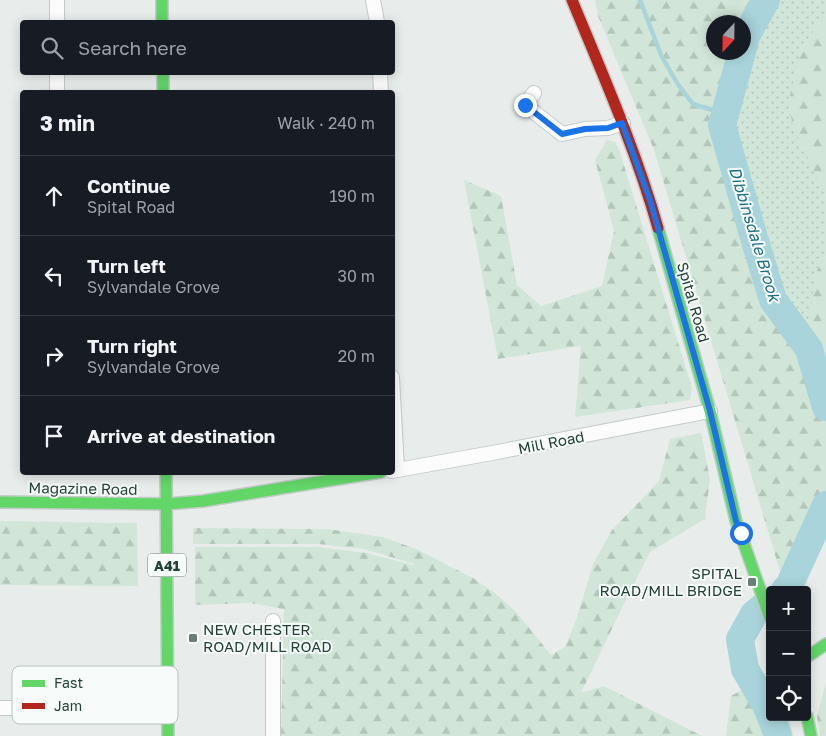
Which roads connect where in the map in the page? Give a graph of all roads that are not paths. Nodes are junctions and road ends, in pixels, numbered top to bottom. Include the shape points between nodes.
1 (57, 0) edge
2 (162, 0) edge
3 (373, 0) edge
4 (572, 0) edge
5 (57, 20) edge
6 (162, 20) edge
7 (377, 20) edge
8 (57, 75) edge
9 (163, 75) edge
10 (380, 75) edge
11 (57, 90) edge
12 (163, 90) edge
13 (381, 90) edge
14 (534, 93) dead end
15 (622, 123) junction
16 (710, 411) junction
17 (395, 470) edge
18 (166, 475) edge
19 (363, 475) edge
20 (0, 502) edge
21 (166, 504) junction
22 (766, 607) edge
23 (272, 621) dead end
24 (826, 644) edge
25 (811, 654) edge
26 (168, 666) edge
27 (808, 721) edge
28 (273, 736) edge
29 (812, 736) edge

1 - 5 street
2 - 6 main road
3 - 7 street
4 - 15 main road, Spital Road
8 - 11 street
9 - 12 main road
10 - 13 street
14 - 15 street via 525,105 562,134
15 - 16 main road, Spital Road via 650,200
16 - 17 street, Mill Road
16 - 22 main road, Spital Road via 736,521
18 - 21 main road, A41
19 - 21 main road
20 - 21 main road, Magazine Road
21 - 26 main road, A41
23 - 28 street
24 - 25 main road
27 - 29 main road

